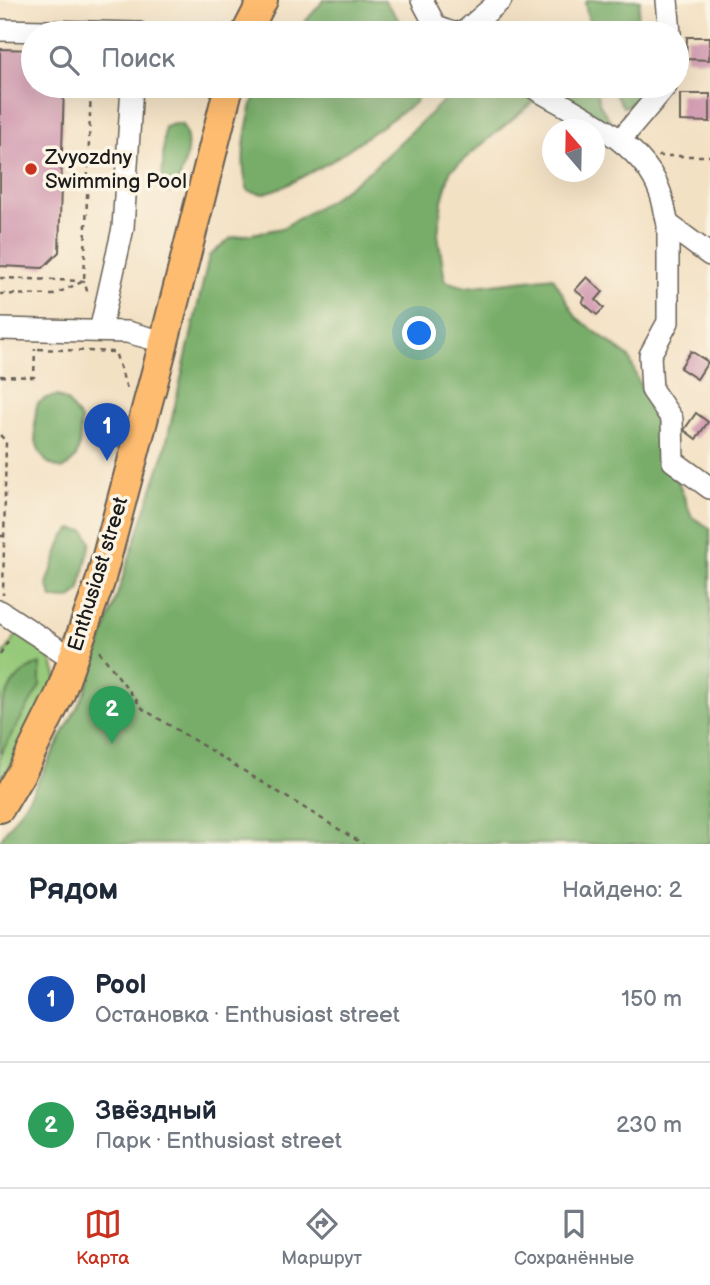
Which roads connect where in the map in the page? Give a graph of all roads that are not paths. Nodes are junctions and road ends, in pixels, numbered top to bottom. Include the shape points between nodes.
1 (263, 0) edge
2 (422, 0) edge
3 (501, 0) edge
4 (667, 0) edge
5 (244, 21) edge
6 (433, 21) edge
7 (477, 21) edge
8 (669, 21) edge
9 (0, 30) edge
10 (21, 30) edge
11 (131, 98) edge
12 (226, 98) edge
13 (551, 98) edge
14 (656, 98) edge
15 (621, 139) junction
16 (668, 224) junction
17 (710, 255) edge
18 (0, 329) edge
19 (100, 331) junction
20 (164, 342) junction
21 (710, 488) edge
22 (3, 616) edge
23 (72, 658) junction
24 (0, 808) edge

1 - 5 main road
2 - 6 street
3 - 7 street
4 - 8 street
9 - 10 street
11 - 19 street via 123,228
12 - 20 main road, Enthusiast street
13 - 15 street
14 - 15 street
15 - 16 street via 660,190
16 - 17 street
16 - 21 street via 668,322 650,355 652,390 672,419 673,461
18 - 19 street
19 - 20 street via 127,332
20 - 23 main road, Enthusiast street via 100,582
22 - 23 street
23 - 24 main road, Enthusiast street via 43,731

